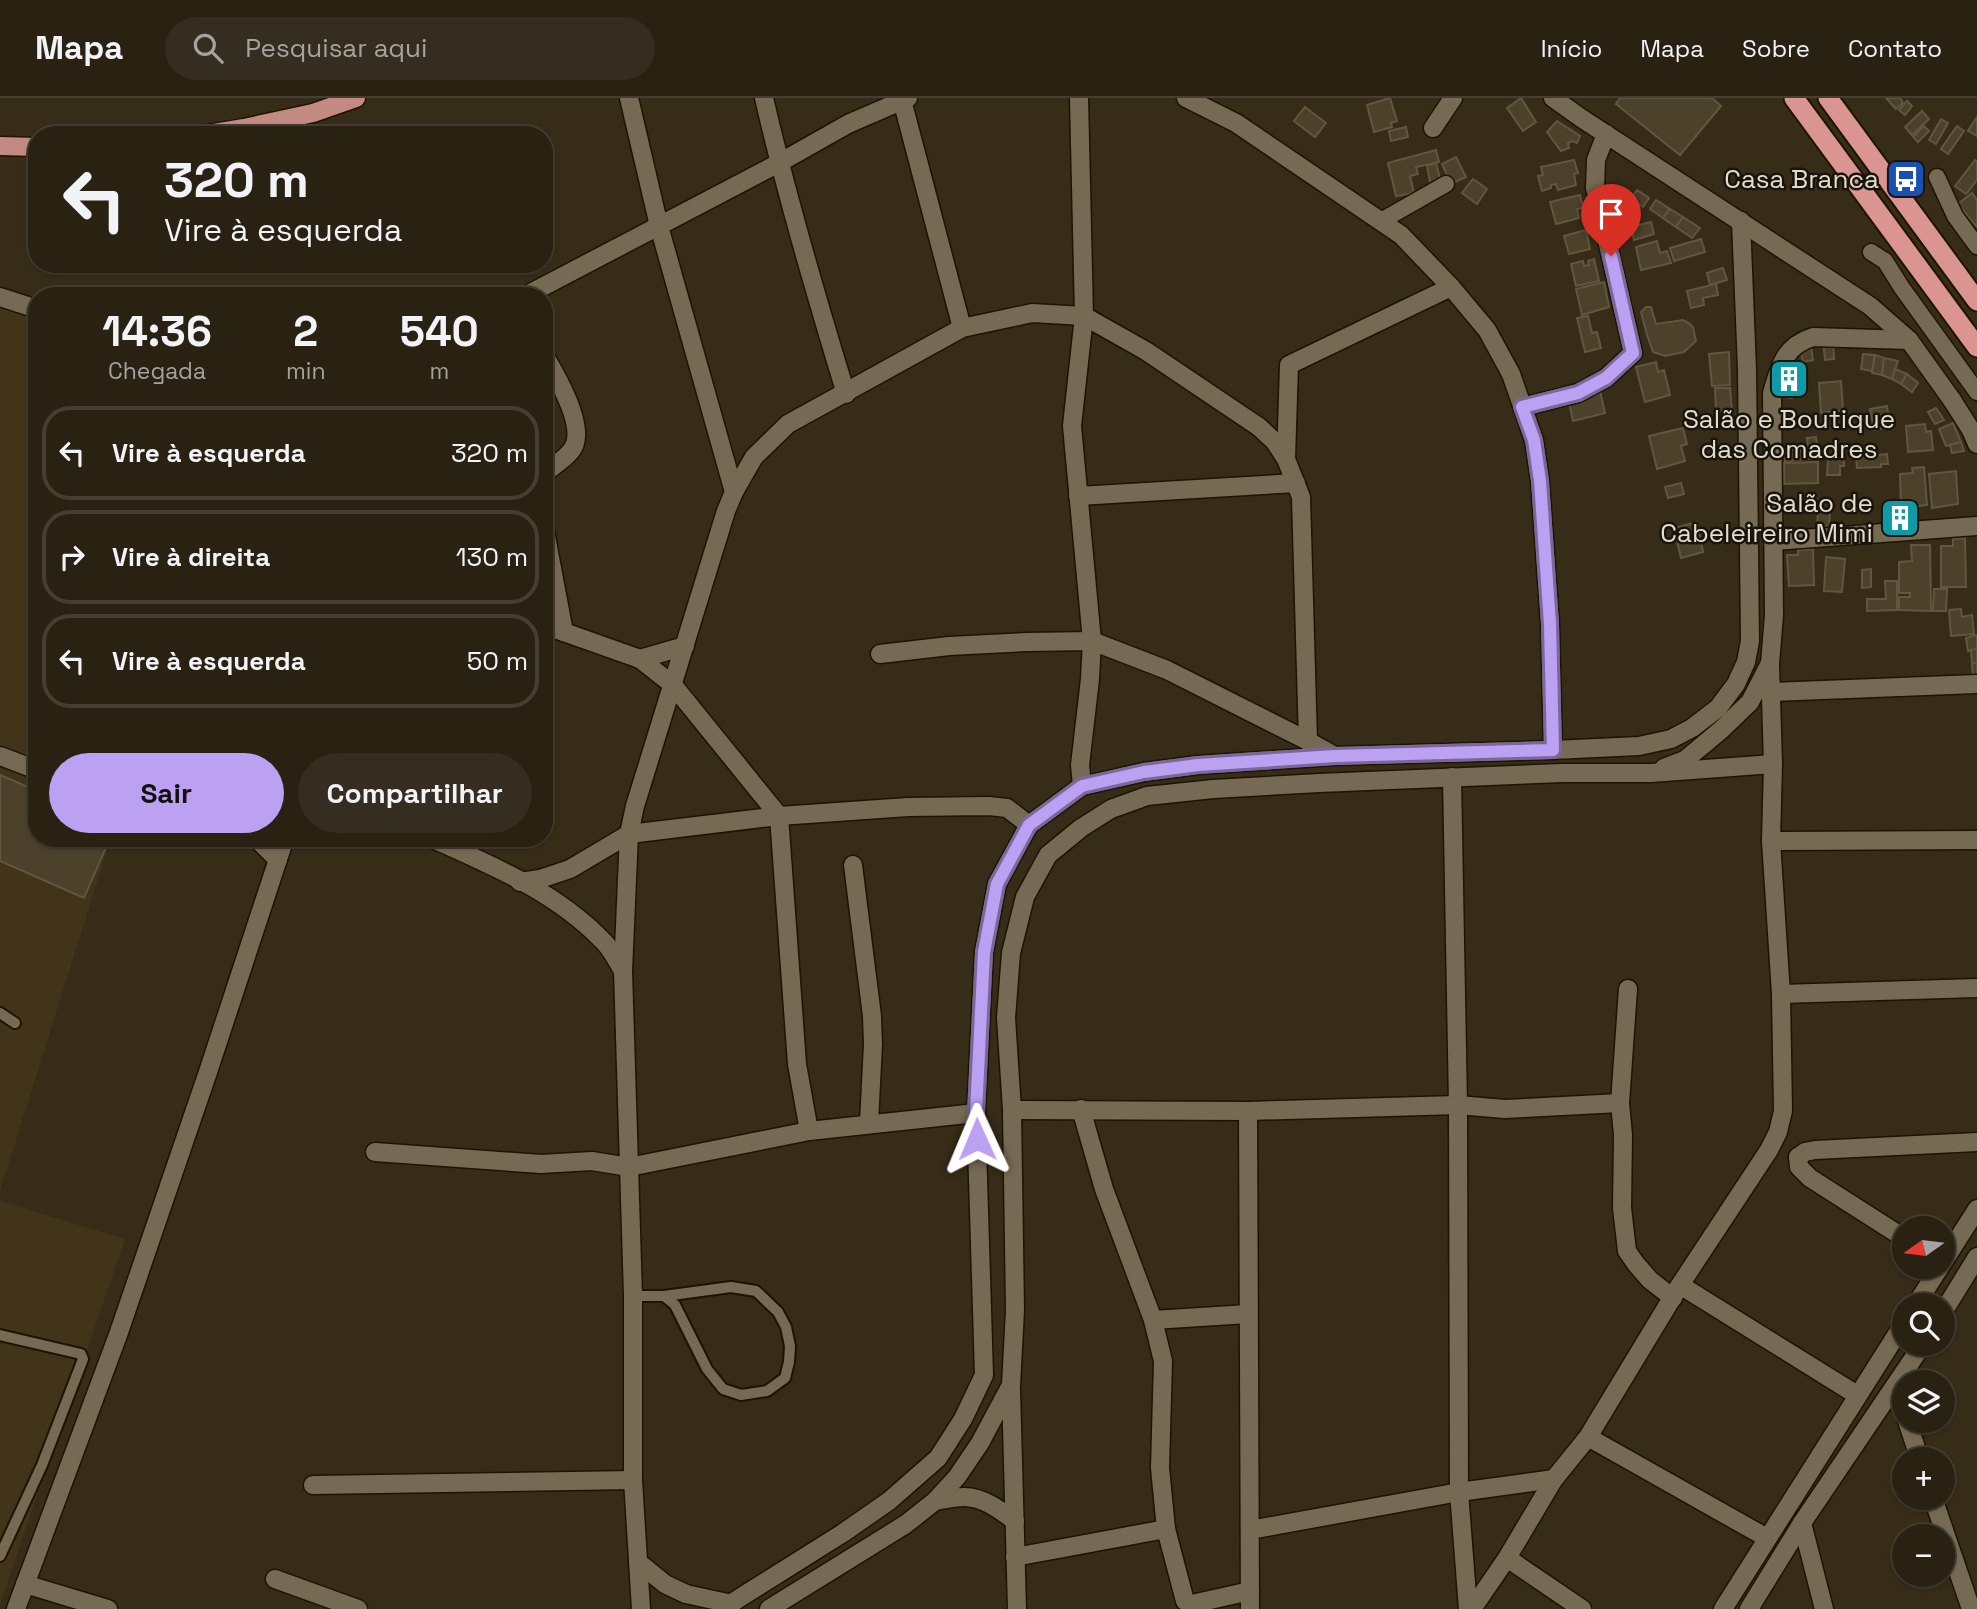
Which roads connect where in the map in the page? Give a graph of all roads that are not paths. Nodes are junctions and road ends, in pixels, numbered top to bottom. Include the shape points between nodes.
1 (629, 98) edge
2 (764, 98) edge
3 (1079, 98) edge
4 (1186, 98) edge
5 (1452, 98) edge
6 (1553, 98) edge
7 (1794, 98) edge
8 (1828, 98) edge
9 (352, 99) edge
10 (905, 99) edge
11 (311, 106) edge
12 (250, 126) edge
13 (1433, 128) dead end
14 (1606, 134) junction
15 (0, 146) edge
16 (28, 147) edge
17 (779, 163) junction
18 (1937, 177) dead end
19 (1446, 184) dead end
20 (1381, 221) junction
21 (1741, 221) junction
22 (659, 226) junction
23 (1977, 246) edge
24 (1871, 252) dead end
25 (541, 287) edge
26 (1451, 287) junction
27 (0, 297) edge
28 (1977, 301) edge
29 (28, 306) edge
30 (1084, 316) junction
31 (962, 328) junction
32 (1909, 340) junction
33 (1977, 347) edge
34 (553, 372) edge
35 (1977, 392) edge
36 (846, 394) junction
37 (1522, 407) junction
38 (1977, 444) edge
39 (1286, 459) junction
40 (553, 465) edge
41 (1296, 483) junction
42 (734, 492) junction
43 (1077, 496) junction
44 (1977, 526) edge
45 (1774, 541) junction
46 (553, 574) edge
47 (553, 628) edge
48 (564, 632) junction
49 (1092, 641) junction
50 (685, 646) junction
51 (880, 654) dead end
52 (640, 659) junction
53 (1770, 664) junction
54 (1977, 684) edge
55 (673, 685) junction
56 (1770, 692) junction
57 (1308, 741) junction
58 (1553, 750) junction
59 (0, 756) edge
60 (1335, 756) junction
61 (1773, 764) junction
62 (28, 767) edge
63 (1651, 773) junction
64 (1452, 777) junction
65 (1082, 786) junction
66 (779, 816) junction
67 (1029, 825) junction
68 (629, 834) junction
69 (1977, 840) edge
70 (1771, 841) junction
71 (265, 847) edge
72 (282, 847) edge
73 (452, 847) edge
74 (278, 860) junction
75 (853, 865) dead end
76 (520, 881) junction
77 (623, 971) junction
78 (1977, 988) edge
79 (1628, 989) dead end
80 (1781, 994) junction
81 (0, 1013) edge
82 (15, 1023) dead end
83 (1620, 1103) junction
84 (1458, 1105) junction
85 (1081, 1109) junction
86 (1012, 1110) junction
87 (1248, 1111) junction
88 (976, 1113) junction
89 (869, 1123) junction
90 (809, 1131) junction
91 (1773, 1142) junction
92 (1977, 1142) edge
93 (374, 1152) dead end
94 (1798, 1157) junction
95 (629, 1167) junction
96 (1977, 1209) edge
97 (1892, 1230) edge
98 (1955, 1244) edge
99 (1977, 1257) edge
100 (1677, 1291) junction
101 (1955, 1293) edge
102 (633, 1296) junction
103 (664, 1296) junction
104 (1248, 1314) junction
105 (1153, 1320) junction
106 (0, 1335) edge
107 (1892, 1341) edge
108 (1011, 1385) junction
109 (1892, 1391) edge
110 (1857, 1395) junction
111 (1588, 1437) junction
112 (1554, 1479) junction
113 (633, 1480) junction
114 (313, 1485) dead end
115 (1459, 1492) junction
116 (936, 1501) junction
117 (1937, 1510) edge
118 (1015, 1521) junction
119 (1802, 1523) junction
120 (1166, 1529) junction
121 (1250, 1530) junction
122 (1767, 1538) junction
123 (0, 1556) edge
124 (1016, 1557) junction
125 (1507, 1558) junction
126 (638, 1562) junction
127 (275, 1579) dead end
128 (25, 1584) junction
129 (1250, 1600) edge
130 (727, 1606) edge
131 (16, 1609) edge
132 (108, 1609) edge
133 (358, 1609) edge
134 (641, 1609) edge
135 (770, 1609) edge
136 (1017, 1609) edge
137 (1470, 1609) edge
138 (1582, 1609) edge
139 (1723, 1609) edge
140 (1749, 1609) edge
141 (1824, 1609) edge
142 (1971, 1609) edge

1 - 22 street
2 - 17 street
3 - 30 street
4 - 20 street via 1236,123
5 - 13 street
6 - 14 street
7 - 33 highway
8 - 28 highway
9 - 11 main road
10 - 17 street via 848,124
10 - 31 street
11 - 12 main road
14 - 21 street
14 - 37 street via 1596,160 1595,188 1633,353 1606,378 1578,393
15 - 16 main road
17 - 22 street
17 - 36 street
18 - 23 street via 1955,216
19 - 20 street
20 - 26 street via 1401,235
21 - 32 street via 1870,306
21 - 58 street via 1751,543 1746,662 1718,708 1671,739 1639,746
22 - 25 street
22 - 42 street
24 - 35 street via 1885,261
26 - 37 street via 1487,330 1511,374
26 - 39 street via 1289,365
27 - 29 street
30 - 31 street via 1032,313
30 - 39 street via 1259,426
30 - 43 street via 1072,426
31 - 36 street
32 - 38 street
32 - 45 street via 1813,337 1790,348 1772,393
34 - 40 street via 569,401 577,436 570,452
36 - 42 street via 788,424 754,457
37 - 58 street via 1534,440 1540,481
39 - 41 street
41 - 43 street
41 - 57 street via 1301,497
42 - 50 street
43 - 49 street
44 - 45 street
45 - 53 street
46 - 48 street
47 - 48 street
48 - 52 street
49 - 51 street via 948,646
49 - 57 street via 1167,670
49 - 65 street
50 - 52 street
50 - 55 street
52 - 55 street
53 - 56 street
53 - 63 street via 1749,702 1721,730 1685,760
54 - 56 street
55 - 66 street
55 - 68 street
56 - 61 street
57 - 60 street
58 - 60 street
59 - 62 street
60 - 65 street via 1198,765
61 - 63 street
61 - 70 street
63 - 64 street
64 - 84 street
64 - 86 street via 1147,796 1111,809 1081,828 1048,855 1025,897 1011,953 1006,1018
65 - 67 street
66 - 67 street via 989,806 1007,808
66 - 68 street
66 - 90 street via 797,1064
67 - 88 street via 997,884 984,952
68 - 76 street via 570,869
68 - 77 street
69 - 70 street
70 - 80 street
71 - 74 street
72 - 74 street
73 - 76 street
74 - 128 street via 118,1335
75 - 89 street via 872,1016
76 - 77 street via 604,941
77 - 95 street
78 - 80 street
79 - 83 street
80 - 91 street via 1783,1111
81 - 82 lane
83 - 84 street via 1505,1108
83 - 100 street via 1627,1251 1650,1280
84 - 87 street
84 - 115 street
85 - 86 street
85 - 87 street
85 - 105 street via 1104,1189
86 - 108 street
87 - 104 street
88 - 89 street
88 - 130 street via 984,1375 963,1419 938,1458 889,1501
89 - 90 street
90 - 95 street
91 - 94 street
91 - 100 street
92 - 94 street via 1815,1150
93 - 95 street via 541,1164 592,1161
94 - 97 street via 1803,1173
95 - 102 street
96 - 98 street
99 - 101 street
100 - 110 street
100 - 111 street
102 - 103 lane
102 - 113 street
103 - 103 lane via 675,1305 723,1389 741,1395 767,1391 785,1378 790,1346 786,1327 756,1291 732,1287
104 - 105 street
104 - 121 street
105 - 120 street via 1163,1361 1160,1468
106 - 123 lane via 81,1354 83,1359
107 - 110 street
108 - 116 street via 980,1443
108 - 118 street
109 - 119 street
110 - 122 street
111 - 112 street
111 - 122 street
112 - 115 street
112 - 125 street
113 - 114 street
113 - 126 street
115 - 121 street
115 - 137 street
116 - 118 street via 978,1499
116 - 135 street
117 - 142 street
118 - 124 street
119 - 140 street
119 - 141 street
120 - 124 street
120 - 129 street via 1185,1601
121 - 129 street
122 - 139 street
124 - 136 street
125 - 137 street
125 - 138 street
126 - 130 street via 665,1584
126 - 134 street
127 - 133 street
128 - 131 street
128 - 132 street

